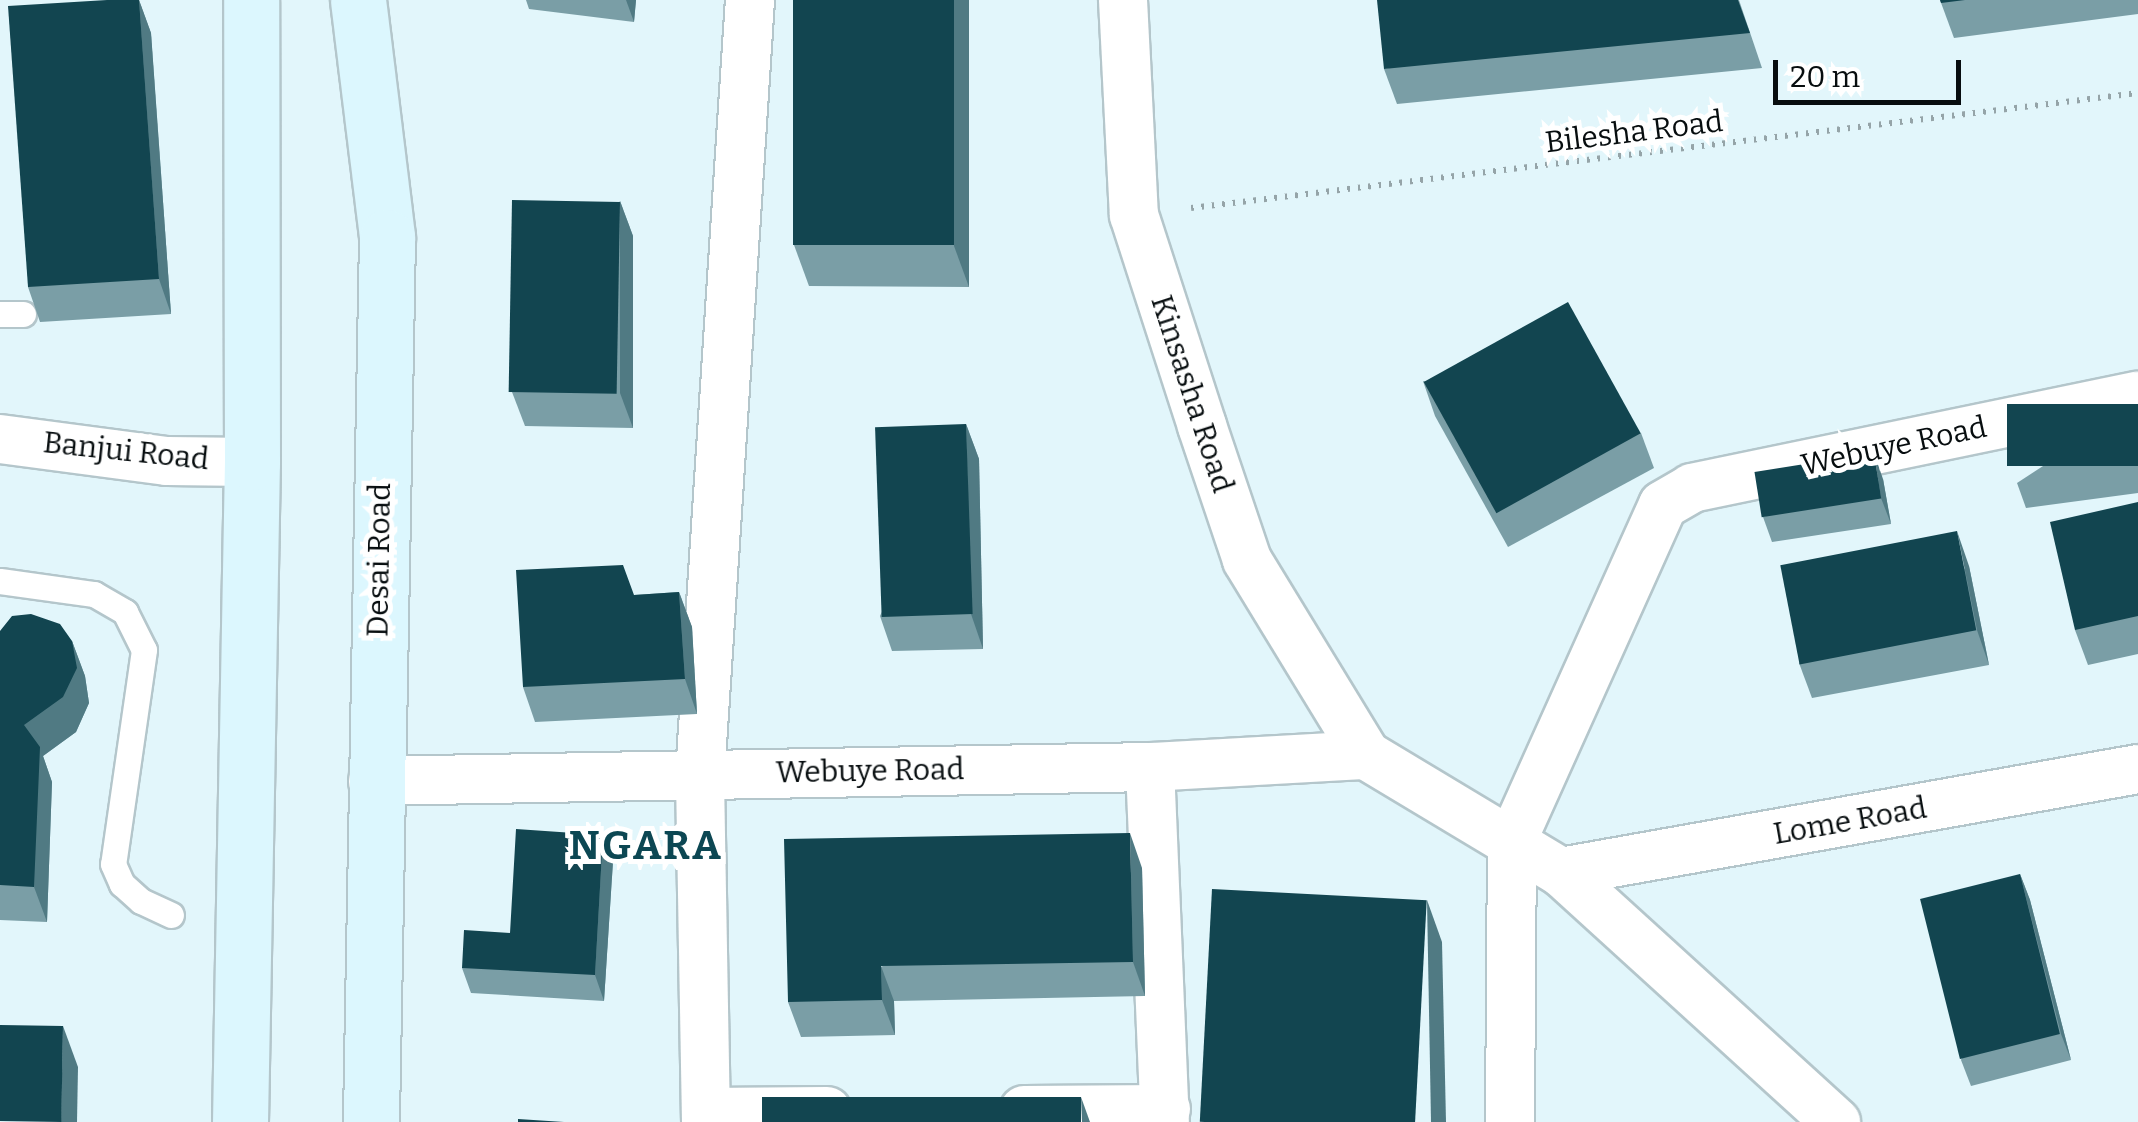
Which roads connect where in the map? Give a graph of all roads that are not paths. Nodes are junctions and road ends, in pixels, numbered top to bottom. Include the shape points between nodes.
1 (251, 0) edge
2 (358, 0) edge
3 (750, 0) edge
4 (1122, 0) edge
5 (2138, 396) edge
6 (0, 439) edge
7 (252, 462) junction
8 (0, 582) edge
9 (1366, 755) junction
10 (1150, 767) junction
11 (2138, 769) edge
12 (700, 775) junction
13 (373, 781) junction
14 (1512, 841) junction
15 (1561, 872) junction
16 (171, 915) dead end
17 (986, 1110) edge
18 (866, 1111) edge
19 (1165, 1116) edge
20 (706, 1117) edge
21 (240, 1122) edge
22 (371, 1122) edge
23 (1510, 1122) edge
24 (1836, 1122) edge

1 - 7 main road
2 - 13 main road, Desai Road via 387,237
3 - 12 street
4 - 9 street, Kinsasha Road via 1134,215 1247,560
5 - 14 street, Webuye Road via 1692,488 1663,505
6 - 7 street, Banjui Road via 167,461
7 - 21 main road
8 - 16 lane via 94,594 125,612 144,650 113,864 122,884
9 - 10 street, Webuye Road
9 - 14 street
10 - 12 street, Webuye Road
10 - 19 street
11 - 15 street, Lome Road
12 - 13 street, Webuye Road
12 - 20 street
13 - 22 main road, Desai Road
14 - 15 street
14 - 23 street
15 - 24 street
17 - 19 street
18 - 20 street

